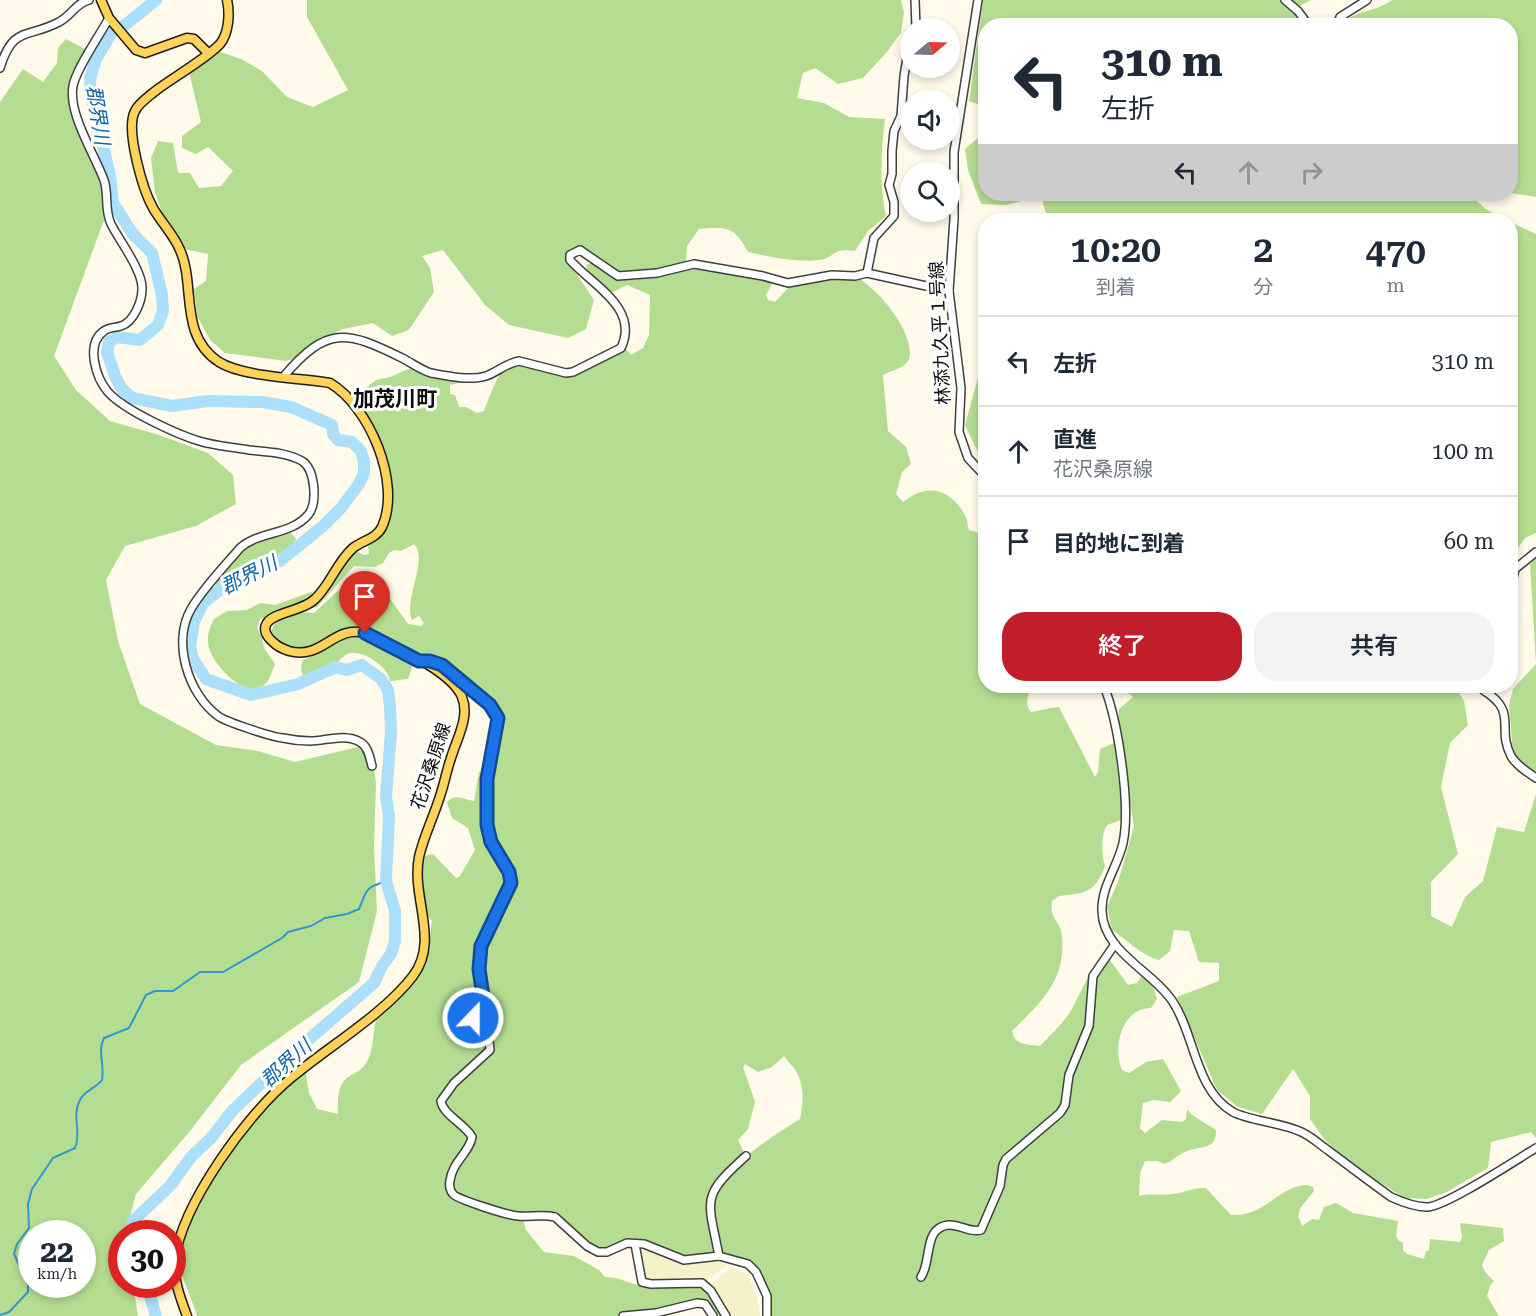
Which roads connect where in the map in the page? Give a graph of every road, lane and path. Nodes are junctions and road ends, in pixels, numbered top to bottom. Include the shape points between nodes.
1 (88, 0) edge
2 (101, 0) edge
3 (227, 0) edge
4 (915, 0) edge
5 (978, 0) edge
6 (1285, 0) edge
7 (1367, 0) edge
8 (916, 18) edge
9 (1304, 18) edge
10 (1340, 18) edge
11 (110, 19) junction
12 (208, 53) junction
13 (0, 68) edge
14 (904, 78) edge
15 (867, 273) junction
16 (949, 291) junction
17 (284, 376) junction
18 (978, 469) edge
19 (1536, 552) edge
20 (1518, 567) edge
21 (419, 661) junction
22 (1107, 693) edge
23 (1488, 693) edge
24 (372, 766) dead end
25 (1536, 778) edge
26 (1115, 944) junction
27 (1536, 1148) edge
28 (746, 1156) dead end
29 (635, 1244) junction
30 (719, 1256) junction
31 (921, 1277) dead end
32 (187, 1316) edge
33 (623, 1316) edge
34 (713, 1316) edge
35 (726, 1316) edge
36 (767, 1316) edge

1 - 13 street via 60,22 18,37 2,58
2 - 11 main road
3 - 12 main road via 224,36
4 - 8 street
5 - 16 street, 林添九久平１号線 via 954,152
6 - 9 street
7 - 10 street
11 - 12 main road via 136,50 146,53 187,38 194,39
11 - 24 street via 73,86 73,103 104,182 108,216 139,275 143,291 127,323 105,329 98,336 94,354 101,382 125,406 200,441 303,461 313,484 313,502 307,516 286,528 248,540 191,609 183,633 190,679 208,707 227,721 283,738 355,740 363,744
12 - 17 main road, 花沢桑原線 via 135,110 134,151 152,205 180,248 186,265 192,322 208,353 243,371
14 - 15 street via 901,116 892,152 890,185 894,216 874,238
15 - 16 street
15 - 17 street via 788,283 694,264 657,273 618,276 580,250 570,255 570,260 615,302 625,321 621,348 581,369 566,373 519,361 487,376 446,375 422,370 367,341 338,337 308,350
16 - 18 street, 林添九久平１号線 via 961,388 959,432 968,458
17 - 21 main road, 花沢桑原線 via 330,382 351,399 380,451 388,495 386,514 376,536 353,548 304,608 271,618 266,634 281,648 304,654 314,652 342,633 356,631
19 - 20 street
21 - 29 street via 442,665 495,711 499,725 487,779 487,825 511,883 481,946 483,996 472,1014 474,1023 489,1041 490,1050 454,1083 441,1101 442,1107 472,1137 454,1167 451,1190 461,1201 510,1215 555,1217 598,1252
21 - 32 main road, 花沢桑原線 via 455,685 465,710 419,859 419,896 426,933 421,959 414,974 376,1012 268,1097 229,1146 178,1242 175,1278
22 - 26 street via 1126,815 1120,857 1102,899 1104,929
23 - 25 street via 1503,708 1513,759
26 - 27 street via 1171,999 1185,1024 1205,1080 1222,1103 1234,1112 1307,1135 1404,1203 1428,1207 1438,1204
26 - 31 street via 1093,976 1089,1026 1069,1075 1065,1105 1006,1159 981,1230 974,1232 948,1225 933,1235
28 - 30 street via 712,1192 710,1205
29 - 30 street via 652,1246 684,1260
29 - 35 street via 642,1282 702,1283
30 - 36 street via 748,1264 756,1272 767,1296
33 - 34 street via 697,1303 705,1304

